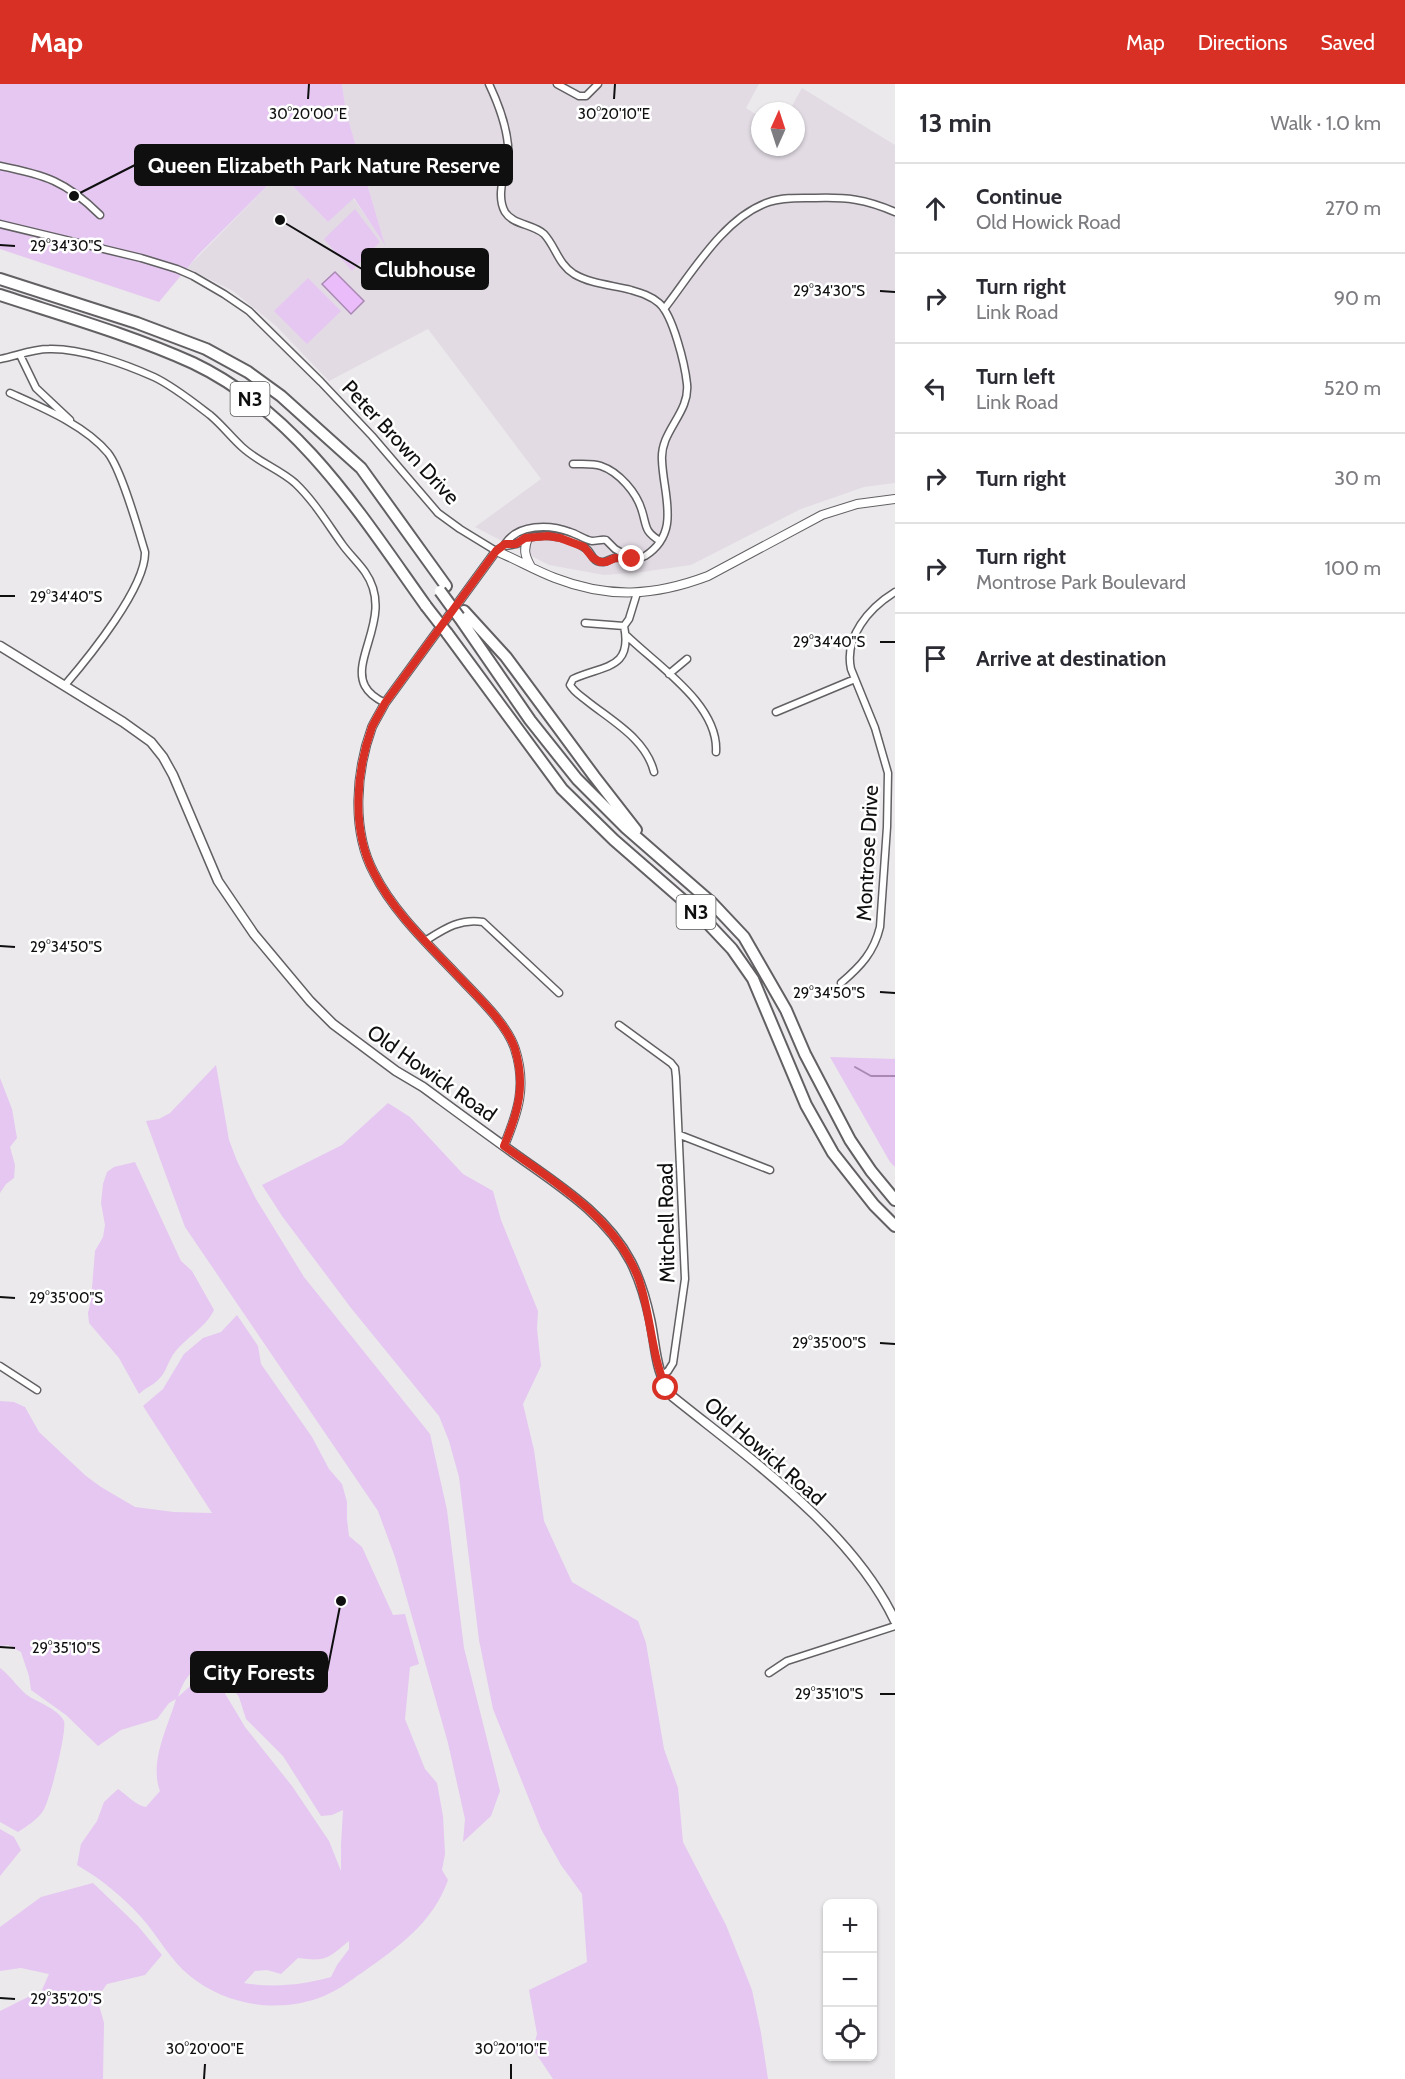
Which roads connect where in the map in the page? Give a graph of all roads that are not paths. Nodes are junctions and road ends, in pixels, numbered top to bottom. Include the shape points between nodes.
1 (489, 84) edge
2 (557, 84) edge
3 (598, 84) edge
4 (0, 166) edge
5 (895, 212) edge
6 (100, 214) dead end
7 (0, 224) edge
8 (0, 279) edge
9 (0, 295) edge
10 (664, 309) junction
11 (20, 355) junction
12 (0, 359) edge
13 (10, 393) dead end
14 (81, 430) junction
15 (573, 464) dead end
16 (895, 499) edge
17 (528, 538) junction
18 (660, 541) junction
19 (505, 544) junction
20 (496, 551) junction
21 (632, 559) junction
22 (531, 567) junction
23 (895, 592) edge
24 (637, 593) junction
25 (461, 614) junction
26 (585, 622) dead end
27 (624, 626) junction
28 (627, 636) junction
29 (0, 646) edge
30 (687, 659) dead end
31 (669, 674) junction
32 (855, 679) junction
33 (65, 685) junction
34 (385, 703) junction
35 (776, 712) dead end
36 (716, 752) dead end
37 (654, 772) dead end
38 (667, 864) junction
39 (425, 941) junction
40 (841, 983) dead end
41 (559, 993) dead end
42 (619, 1025) dead end
43 (680, 1135) junction
44 (504, 1146) junction
45 (770, 1170) dead end
46 (895, 1200) edge
47 (895, 1226) edge
48 (0, 1366) edge
49 (661, 1376) junction
50 (37, 1390) dead end
51 (895, 1622) edge
52 (895, 1626) edge
53 (769, 1673) dead end

1 - 10 street via 508,142 502,189 505,211 543,234 564,267 574,274 648,295
2 - 3 street via 586,96
4 - 6 street via 52,179
5 - 10 street via 850,198 786,199 762,205 723,233
7 - 20 street, Peter Brown Drive via 177,269 233,300 321,382 438,513
8 - 25 highway, N3, bridge via 206,349 282,396 356,469
9 - 47 highway, N3, bridge via 131,338 194,364 235,388 302,444 342,488 562,789 700,915 732,950 753,979 806,1105 834,1153
10 - 18 street via 677,342 687,386 683,409 661,456 669,518
11 - 12 street
11 - 14 street via 36,388
11 - 34 street via 64,350 155,378 211,416 254,457 294,483 322,514 372,585 375,615 362,678 369,691
13 - 14 street
14 - 33 street via 112,460 146,562 109,627
15 - 18 street via 601,466 617,477 638,501 649,534
16 - 24 street, Peter Brown Drive via 856,504 822,515 708,576
17 - 19 street
17 - 21 street via 560,538 584,547 600,562
17 - 22 street via 524,553
18 - 21 street via 646,555
19 - 20 street
19 - 21 street via 517,532 550,527 590,540 606,540
20 - 22 street, Peter Brown Drive
20 - 34 street
22 - 24 street, Peter Brown Drive via 579,586 610,593
23 - 32 street, Montrose Drive via 881,601 854,634 849,660
24 - 27 street
25 - 38 highway via 506,657 600,785
25 - 38 highway, N3 via 530,720 577,779
26 - 27 street
27 - 28 street
28 - 31 street
28 - 37 street via 619,660 573,679 570,685 646,751
29 - 33 main road, Old Howick Road
30 - 31 street
31 - 36 street via 707,715 714,729
32 - 35 street
32 - 40 street, Montrose Drive via 885,761 889,787 880,927 871,954
33 - 44 main road, Old Howick Road via 141,733 158,749 218,881 244,922 321,1013 363,1048
34 - 39 street via 373,724 359,777 362,834 373,872
38 - 46 highway, N3 via 744,937 786,1010 850,1140
39 - 41 street via 460,922 483,922
39 - 44 street via 491,1010 514,1047 521,1079 520,1101
42 - 43 street, Mitchell Road via 675,1068
43 - 45 street, Mitchell Road
43 - 49 street, Mitchell Road via 684,1294 673,1363
44 - 49 main road, Old Howick Road via 599,1218 622,1247 642,1290
48 - 50 street
49 - 51 main road, Old Howick Road via 673,1396 796,1498 832,1535 875,1585
52 - 53 street via 787,1661

